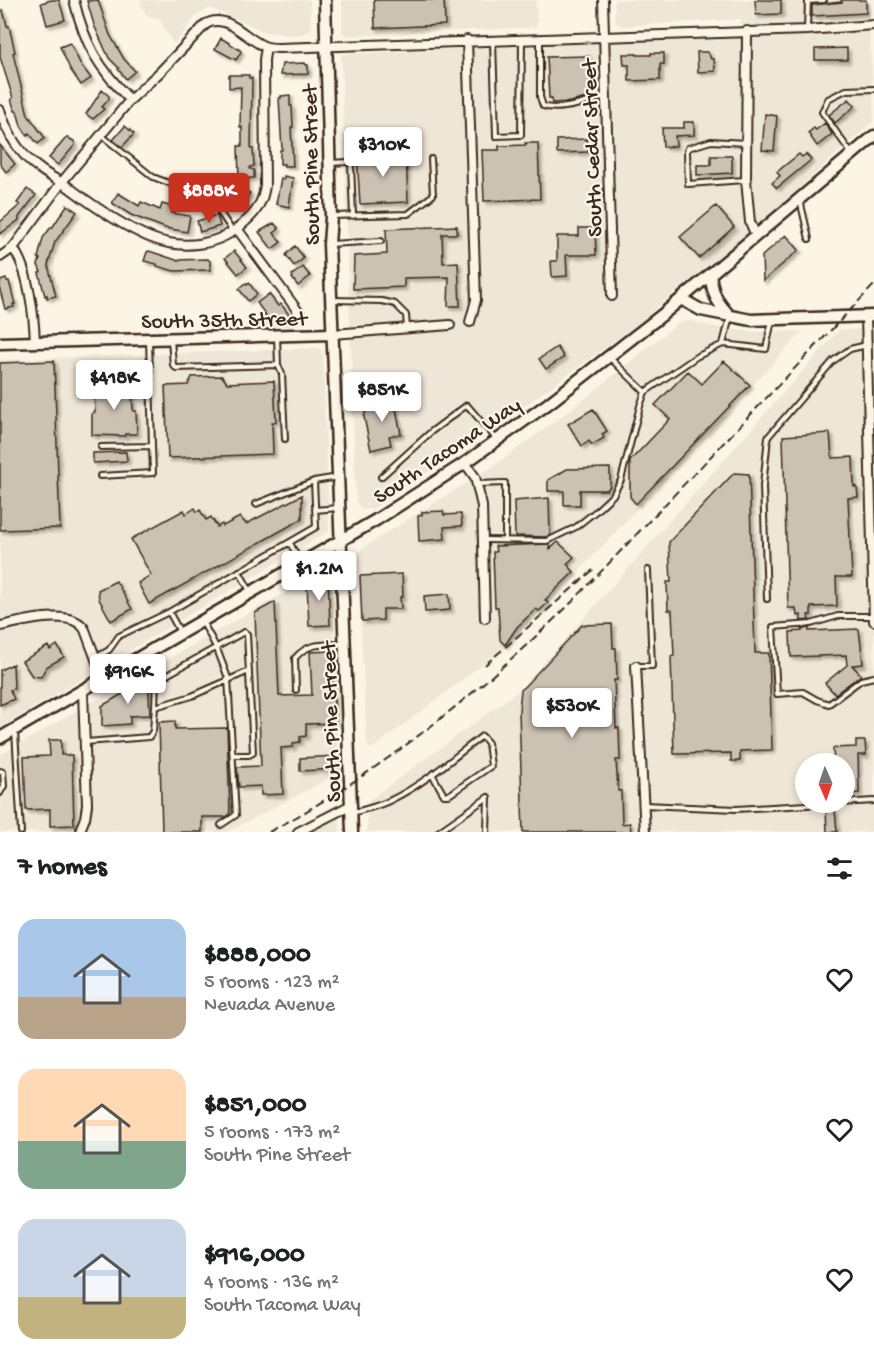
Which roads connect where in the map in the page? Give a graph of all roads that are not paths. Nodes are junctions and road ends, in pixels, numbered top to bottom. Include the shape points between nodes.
1 (74, 0) edge
2 (325, 0) edge
3 (603, 0) edge
4 (824, 0) edge
5 (874, 25) edge
6 (807, 30) junction
7 (747, 31) junction
8 (604, 36) junction
9 (540, 39) junction
10 (467, 40) junction
11 (522, 40) junction
12 (493, 41) junction
13 (326, 46) junction
14 (266, 47) junction
15 (874, 89) edge
16 (606, 95) junction
17 (130, 100) junction
18 (0, 110) edge
19 (101, 135) junction
20 (874, 136) edge
21 (746, 143) junction
22 (852, 155) junction
23 (431, 159) dead end
24 (329, 163) junction
25 (746, 180) junction
26 (62, 182) junction
27 (799, 199) junction
28 (331, 216) junction
29 (353, 216) junction
30 (236, 231) junction
31 (756, 236) junction
32 (809, 239) dead end
33 (381, 242) dead end
34 (329, 244) junction
35 (13, 249) junction
36 (0, 256) edge
37 (710, 274) junction
38 (612, 296) dead end
39 (681, 299) junction
40 (332, 300) junction
41 (300, 314) dead end
42 (730, 316) junction
43 (870, 316) edge
44 (772, 320) junction
45 (470, 322) dead end
46 (450, 325) dead end
47 (406, 330) junction
48 (333, 334) junction
49 (277, 336) junction
50 (171, 338) junction
51 (149, 339) junction
52 (35, 342) junction
53 (0, 343) edge
54 (723, 344) junction
55 (867, 344) junction
56 (608, 355) junction
57 (278, 365) junction
58 (149, 368) junction
59 (103, 369) dead end
60 (645, 392) junction
61 (285, 439) dead end
62 (497, 440) junction
63 (152, 446) junction
64 (102, 447) dead end
65 (465, 463) junction
66 (100, 476) dead end
67 (339, 477) junction
68 (381, 477) dead end
69 (314, 481) junction
70 (478, 484) junction
71 (256, 504) dead end
72 (340, 508) junction
73 (315, 510) junction
74 (873, 523) edge
75 (341, 540) junction
76 (483, 540) junction
77 (505, 540) junction
78 (290, 543) junction
79 (301, 563) junction
80 (648, 570) dead end
81 (239, 571) junction
82 (251, 592) junction
83 (767, 600) dead end
84 (169, 612) junction
85 (874, 616) edge
86 (485, 618) dead end
87 (202, 620) junction
88 (874, 621) edge
89 (0, 626) edge
90 (180, 632) junction
91 (346, 644) junction
92 (217, 649) junction
93 (142, 656) junction
94 (95, 658) junction
95 (636, 666) joint
96 (249, 671) junction
97 (874, 677) edge
98 (104, 678) junction
99 (228, 678) junction
100 (156, 681) junction
101 (296, 690) dead end
102 (83, 691) junction
103 (155, 707) junction
104 (15, 730) junction
105 (0, 738) edge
106 (85, 742) junction
107 (233, 756) junction
108 (0, 771) edge
109 (432, 774) junction
110 (0, 793) edge
111 (874, 801) edge
112 (643, 805) junction
113 (351, 809) junction
114 (220, 825) dead end
115 (78, 830) edge
116 (21, 832) edge
117 (298, 832) edge
118 (352, 832) edge
119 (438, 832) edge
120 (487, 832) edge
121 (645, 832) edge

1 - 17 street via 86,42 99,66
2 - 13 main road, South Pine Street
3 - 8 street, South Cedar Street
4 - 6 lane via 808,1
5 - 6 street
6 - 7 street
7 - 8 street
7 - 21 street
8 - 9 street
8 - 16 street, South Cedar Street
9 - 11 street
9 - 16 lane via 543,106 587,103
10 - 12 street
10 - 13 street
10 - 45 street via 476,300
11 - 12 street
11 - 12 lane via 521,135 504,136 496,136
13 - 14 street
13 - 24 main road, South Pine Street
14 - 17 street via 214,20
14 - 30 street via 265,186 253,215
15 - 22 lane via 846,90 828,99 822,112
16 - 38 street, South Cedar Street
17 - 19 street
18 - 26 street via 23,154
19 - 26 street
19 - 30 lane via 153,177 211,199
20 - 22 main road, South Tacoma Way
21 - 25 street
21 - 25 lane via 711,141 688,148 688,184
22 - 27 main road, South Tacoma Way
23 - 29 lane via 434,195 408,214
24 - 28 main road, South Pine Street
24 - 29 lane via 351,164
25 - 31 street via 750,222
26 - 30 street via 87,201 151,238 167,243 213,243
26 - 35 street
27 - 31 main road, South Tacoma Way
27 - 32 lane
28 - 29 lane
28 - 34 main road, South Pine Street
30 - 41 street
31 - 37 main road, South Tacoma Way
33 - 34 lane
34 - 40 main road, South Pine Street
35 - 36 street
35 - 52 street via 33,309
37 - 39 main road, South Tacoma Way
37 - 42 main road via 713,294
39 - 42 main road via 701,310
39 - 56 main road, South Tacoma Way
40 - 47 lane via 395,304 406,315
40 - 48 main road, South Pine Street
42 - 44 main road
42 - 54 lane
43 - 44 main road
43 - 55 street
44 - 54 lane via 766,349
46 - 47 street, South 35th Street
47 - 48 street, South 35th Street
48 - 49 main road, South 35th Street
48 - 67 main road, South Pine Street
49 - 50 main road, South 35th Street
49 - 57 lane
50 - 51 main road, South 35th Street
50 - 57 lane via 172,366 176,368
51 - 52 main road, South 35th Street
51 - 58 lane
52 - 53 main road, South 35th Street
54 - 60 lane via 696,357
55 - 74 street
55 - 83 lane via 850,349 833,361 768,438 763,486
56 - 60 lane
56 - 62 main road, South Tacoma Way
57 - 61 lane via 282,374
58 - 59 lane
58 - 63 lane
60 - 77 lane via 621,480 613,495 576,527 547,541
62 - 65 main road, South Tacoma Way
62 - 68 lane via 467,405
63 - 64 lane
63 - 66 lane via 153,473
65 - 70 street
65 - 75 main road, South Tacoma Way
67 - 69 lane
67 - 72 main road, South Pine Street
69 - 71 lane
69 - 73 lane
70 - 76 street
70 - 77 lane via 505,483
72 - 73 lane
72 - 75 main road, South Pine Street
73 - 78 lane via 316,527
74 - 85 street
75 - 79 main road, South Tacoma Way
75 - 91 main road, South Pine Street
76 - 77 lane
76 - 86 street
78 - 79 lane
78 - 81 lane
79 - 82 main road, South Tacoma Way
80 - 95 lane via 652,666
81 - 82 lane
81 - 84 lane
82 - 87 main road, South Tacoma Way
84 - 90 lane
84 - 94 lane via 119,636 109,650
85 - 88 street
85 - 97 lane via 838,616 811,624 773,627 777,694 803,692 829,704 861,680
87 - 90 main road, South Tacoma Way
87 - 92 lane
89 - 94 street via 53,618 75,620 85,630
90 - 93 main road, South Tacoma Way
91 - 101 lane via 310,645 301,651 295,658
91 - 113 main road, South Pine Street
92 - 96 lane via 244,632 247,634
92 - 99 lane
92 - 100 lane
93 - 98 main road, South Tacoma Way
93 - 100 lane
94 - 98 street
95 - 112 street
96 - 99 lane
96 - 107 lane via 253,753
98 - 102 main road, South Tacoma Way
99 - 103 lane via 192,696
99 - 107 lane
100 - 103 lane
102 - 104 main road, South Tacoma Way
102 - 106 street
103 - 106 lane via 149,737
104 - 105 main road, South Tacoma Way
104 - 116 lane
106 - 115 street via 87,805
107 - 114 lane via 236,816
108 - 110 lane via 4,786
109 - 109 lane via 482,736 488,743 491,766 449,795 444,795
109 - 113 lane via 392,800
111 - 112 lane via 736,809
112 - 121 street
113 - 117 street
113 - 118 main road, South Pine Street
119 - 120 lane via 488,797

